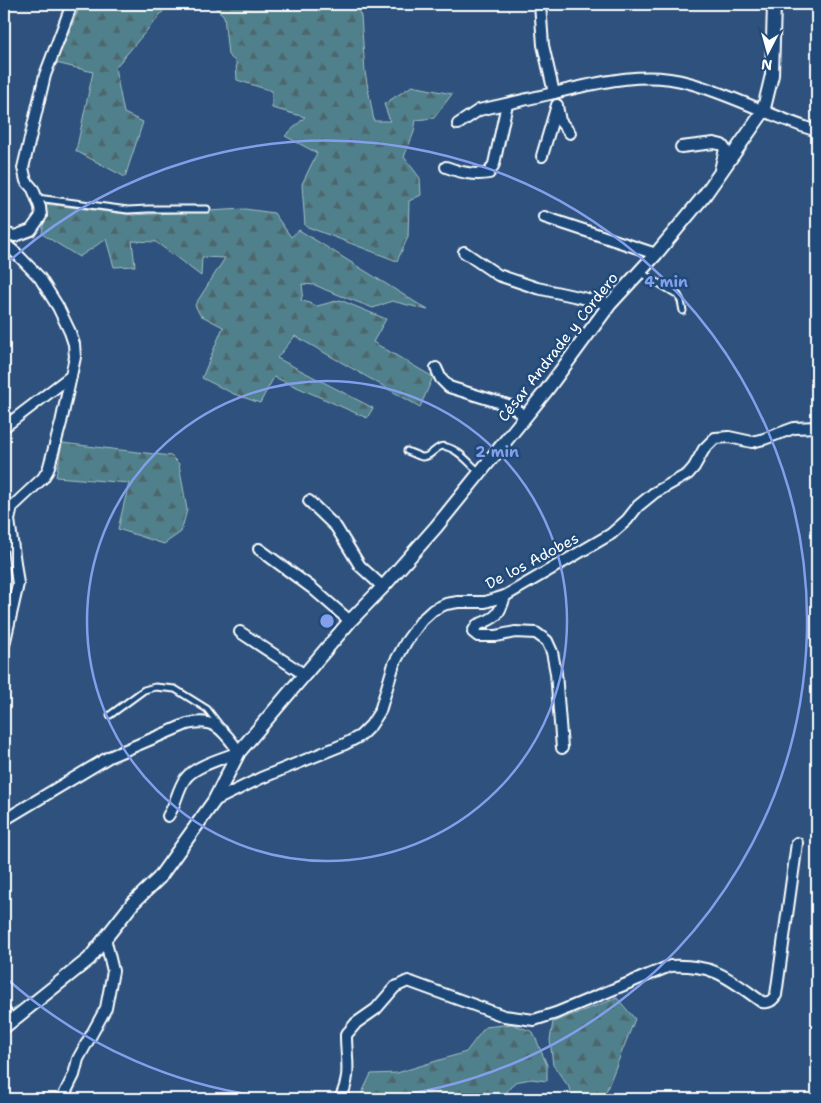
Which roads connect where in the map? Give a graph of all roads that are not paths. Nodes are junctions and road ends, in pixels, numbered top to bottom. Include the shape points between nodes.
1 (72, 4) edge
2 (540, 4) edge
3 (774, 4) edge
4 (558, 92) junction
5 (507, 104) junction
6 (557, 105) junction
7 (764, 112) junction
8 (458, 124) dead end
9 (817, 131) edge
10 (570, 133) dead end
11 (681, 147) dead end
12 (542, 156) dead end
13 (446, 167) dead end
14 (719, 174) junction
15 (36, 198) junction
16 (207, 209) dead end
17 (544, 216) dead end
18 (4, 233) edge
19 (4, 243) edge
20 (464, 252) dead end
21 (656, 254) junction
22 (639, 272) junction
23 (610, 304) junction
24 (682, 311) dead end
25 (436, 368) dead end
26 (71, 376) junction
27 (526, 416) junction
28 (4, 427) edge
29 (817, 427) edge
30 (407, 451) dead end
31 (480, 472) junction
32 (309, 501) dead end
33 (259, 549) dead end
34 (383, 587) junction
35 (505, 596) junction
36 (350, 621) junction
37 (240, 632) dead end
38 (4, 645) edge
39 (305, 675) junction
40 (110, 715) dead end
41 (226, 735) junction
42 (562, 748) dead end
43 (239, 752) junction
44 (214, 801) junction
45 (168, 816) dead end
46 (4, 820) edge
47 (797, 843) dead end
48 (105, 938) junction
49 (7, 1020) edge
50 (62, 1099) edge
51 (340, 1099) edge

1 - 15 street via 45,74 23,168
2 - 4 street via 543,45
3 - 7 street, César Andrade y Cordero via 772,75
4 - 5 street
4 - 6 street
4 - 7 street via 616,80 653,78 688,82
5 - 8 street via 479,110
5 - 13 street via 494,164 489,173 463,173
6 - 10 street via 560,121
6 - 12 street
7 - 9 street
7 - 14 street, César Andrade y Cordero
11 - 14 street via 722,145 725,149
14 - 21 street, César Andrade y Cordero
15 - 16 lane via 128,210
15 - 18 street via 41,216 31,230 15,236
17 - 21 street
19 - 26 street via 40,278 58,307 74,344
20 - 23 street via 498,275 537,288
21 - 22 street, César Andrade y Cordero
22 - 23 street, César Andrade y Cordero
22 - 24 lane via 678,295
23 - 27 street, César Andrade y Cordero
25 - 27 street via 449,387 511,406
26 - 28 street
26 - 38 street via 48,470 12,507 9,520 18,584
27 - 31 street, César Andrade y Cordero
29 - 35 street, De los Adobes via 794,428 752,442 716,438 704,449 688,474 654,493 611,534
30 - 31 lane via 424,457 438,447 447,446
31 - 34 street, César Andrade y Cordero
32 - 34 street via 336,527 360,566
33 - 36 street
34 - 36 street, César Andrade y Cordero
35 - 42 street via 497,615 477,625 473,632 485,637 515,632 536,633 547,641 556,673
35 - 44 street, De los Adobes via 485,602 446,604 422,620 394,664 380,711 360,736
36 - 39 street, César Andrade y Cordero
37 - 39 street
39 - 43 street, César Andrade y Cordero
40 - 41 lane via 144,690 155,687 175,689 207,709
41 - 43 street
41 - 46 street via 210,723 187,724 109,757
43 - 44 street, César Andrade y Cordero
43 - 45 street via 186,778
44 - 48 street, César Andrade y Cordero via 159,878 133,903
47 - 51 street via 784,948 773,1000 762,1002 720,973 684,965 670,966 534,1020 504,1016 408,981 395,987 346,1035 347,1081
48 - 49 street, César Andrade y Cordero via 89,959
48 - 50 street via 113,971 106,1008 78,1059

